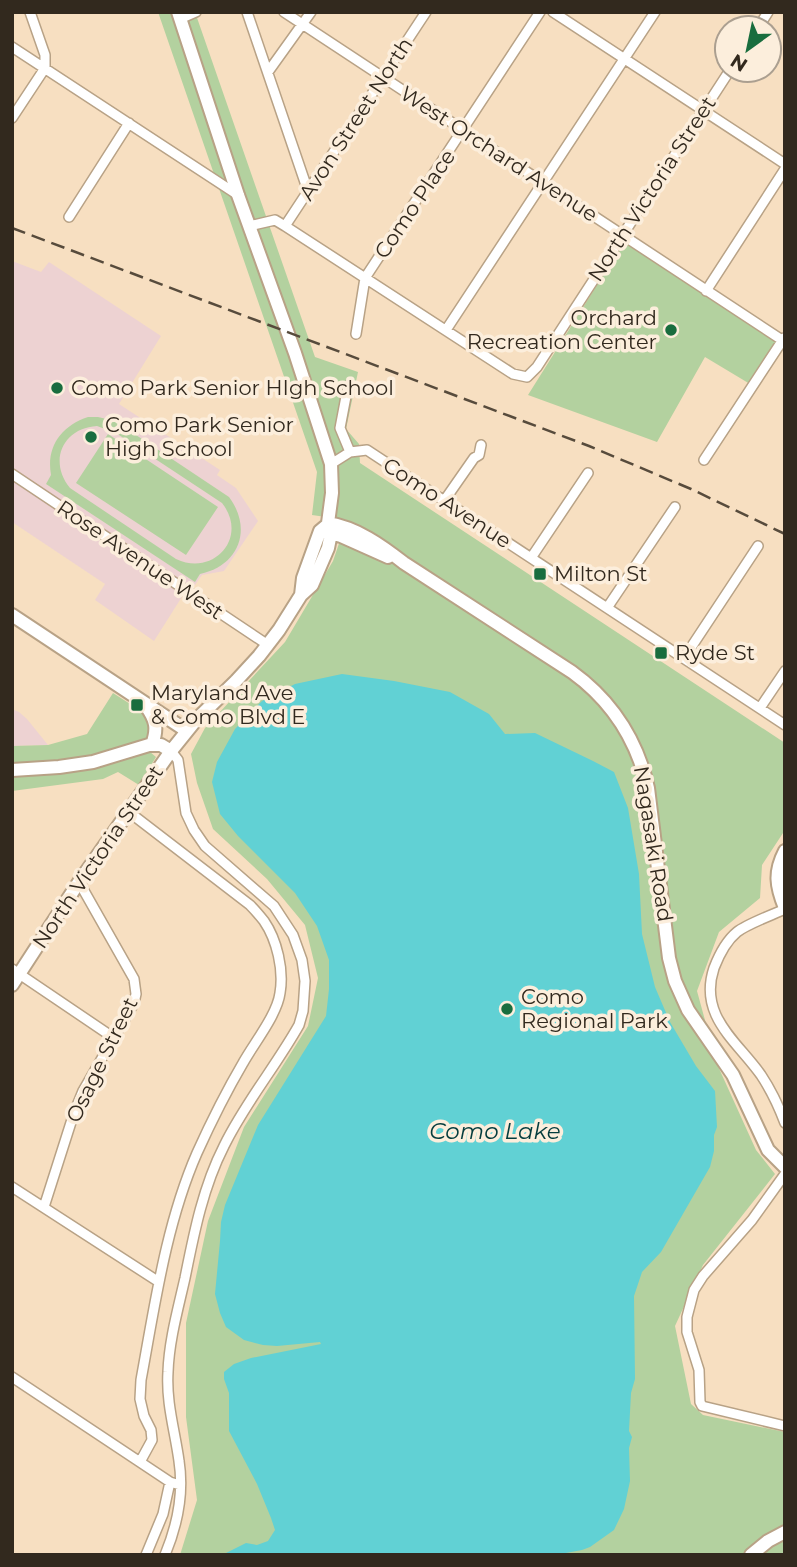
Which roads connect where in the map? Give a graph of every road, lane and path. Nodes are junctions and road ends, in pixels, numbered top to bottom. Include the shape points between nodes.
1 (30, 12) edge
2 (196, 12) edge
3 (247, 12) edge
4 (284, 12) edge
5 (311, 12) edge
6 (426, 12) edge
7 (540, 12) edge
8 (554, 12) edge
9 (655, 12) edge
10 (179, 16) edge
11 (303, 24) junction
12 (12, 47) edge
13 (624, 59) junction
14 (45, 68) junction
15 (268, 72) junction
16 (383, 78) junction
17 (721, 84) edge
18 (703, 111) junction
19 (12, 118) edge
20 (129, 123) junction
21 (463, 131) junction
22 (785, 166) edge
23 (543, 183) junction
24 (308, 191) junction
25 (238, 194) junction
26 (68, 217) dead end
27 (249, 226) junction
28 (285, 226) junction
29 (622, 236) junction
30 (365, 278) junction
31 (706, 291) junction
32 (446, 330) junction
33 (356, 334) dead end
34 (784, 340) edge
35 (348, 386) dead end
36 (481, 445) dead end
37 (350, 452) junction
38 (704, 460) dead end
39 (331, 464) junction
40 (588, 473) dead end
41 (12, 474) edge
42 (444, 501) junction
43 (675, 507) dead end
44 (327, 529) junction
45 (363, 546) junction
46 (758, 546) dead end
47 (531, 558) junction
48 (323, 559) junction
49 (404, 563) junction
50 (301, 595) junction
51 (607, 608) junction
52 (12, 615) edge
53 (268, 645) junction
54 (684, 658) junction
55 (785, 671) edge
56 (144, 702) junction
57 (760, 708) junction
58 (785, 724) edge
59 (187, 731) junction
60 (152, 745) junction
61 (171, 751) junction
62 (12, 770) edge
63 (129, 812) junction
64 (785, 851) edge
65 (79, 882) junction
66 (785, 908) edge
67 (14, 976) edge
68 (114, 1038) junction
69 (785, 1124) edge
70 (785, 1167) edge
71 (785, 1174) edge
72 (12, 1187) edge
73 (44, 1207) junction
74 (159, 1282) junction
75 (12, 1377) edge
76 (785, 1426) edge
77 (140, 1462) junction
78 (170, 1482) junction
79 (180, 1485) junction
80 (785, 1532) edge
81 (146, 1555) edge
82 (165, 1555) edge
83 (751, 1555) edge

1 - 14 street
2 - 10 street
3 - 15 street
4 - 11 street, West Orchard Avenue
5 - 11 street
6 - 16 street, Avon Street North
7 - 21 street, Como Place
8 - 13 street
9 - 13 street
10 - 25 street
11 - 15 street
11 - 16 street, West Orchard Avenue
12 - 14 street
13 - 18 street
13 - 23 street
14 - 19 street
14 - 20 street
15 - 24 street
16 - 21 street, West Orchard Avenue
16 - 24 street, Avon Street North
17 - 18 street, North Victoria Street
18 - 22 street
18 - 29 street, North Victoria Street
20 - 25 street
20 - 26 street
21 - 23 street, West Orchard Avenue
21 - 30 street, Como Place
22 - 31 street
23 - 29 street, West Orchard Avenue
23 - 32 street
24 - 28 street, Avon Street North
25 - 27 street
27 - 28 street via 275,220
27 - 39 street
28 - 30 street
29 - 31 street, West Orchard Avenue
29 - 32 street, North Victoria Street via 527,377 513,374
30 - 32 street
30 - 33 street, Como Place
31 - 34 street, West Orchard Avenue
34 - 38 street
35 - 37 street via 340,429
36 - 42 street via 479,455
37 - 39 street
37 - 42 street, Como Avenue via 367,450
39 - 44 street
40 - 47 street
41 - 53 street, Rose Avenue West
42 - 47 street, Como Avenue
43 - 51 street
44 - 45 street
44 - 48 street, North Victoria Street via 328,548
44 - 49 street via 345,526
44 - 50 street via 303,578
45 - 48 street via 340,545
45 - 49 street
46 - 54 street
47 - 51 street, Como Avenue
48 - 50 street, North Victoria Street via 312,585
49 - 70 street, Nagasaki Road via 583,680 629,735 648,788 675,981 688,1010 733,1075 768,1150
50 - 53 street, North Victoria Street
51 - 54 street, Como Avenue
52 - 56 street
53 - 59 street, North Victoria Street
54 - 57 street, Como Avenue
55 - 57 street
56 - 59 street
56 - 60 street via 156,723
57 - 58 street, Como Avenue
59 - 61 street, North Victoria Street
60 - 61 street
60 - 62 street via 93,762
61 - 63 street, North Victoria Street
61 - 79 street via 178,760 186,813 194,830 205,846 282,916 298,946 305,981 299,1025 223,1147 197,1220 168,1373
63 - 65 street, North Victoria Street
63 - 74 street via 250,905 266,923 281,970 280,994 269,1021 242,1063 196,1156
64 - 66 street via 776,879
65 - 67 street, North Victoria Street
65 - 68 street, Osage Street via 136,986 134,1003
66 - 69 street via 732,936 715,965 710,997 727,1034 763,1077
67 - 68 street
68 - 73 street, Osage Street via 74,1112
71 - 76 street via 694,1290 687,1332 699,1370 702,1406
72 - 73 street
73 - 74 street
74 - 77 street via 139,1399 152,1440
75 - 77 street
77 - 78 street
78 - 79 street
78 - 81 street
79 - 82 street via 177,1523
80 - 83 street

